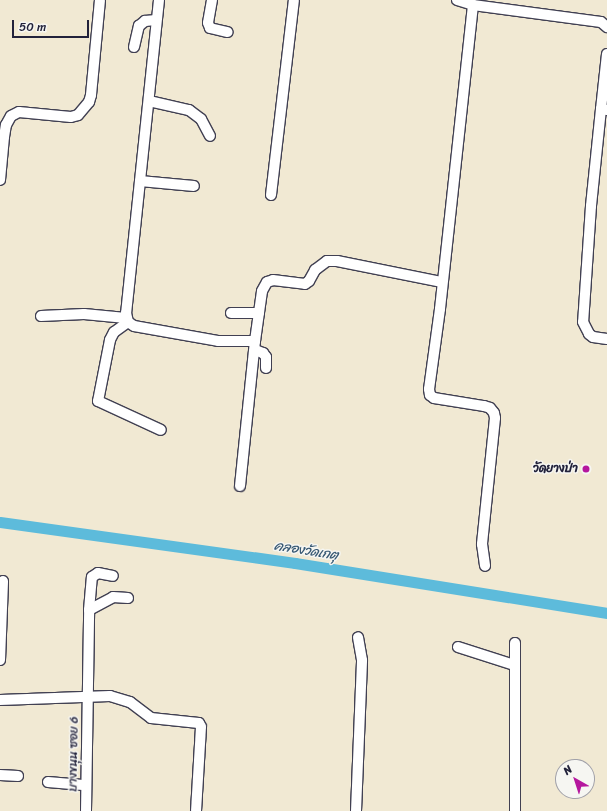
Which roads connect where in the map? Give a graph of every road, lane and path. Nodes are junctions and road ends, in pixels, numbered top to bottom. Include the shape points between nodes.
1 (100, 0) edge
2 (159, 0) edge
3 (212, 0) edge
4 (294, 0) edge
5 (457, 0) edge
6 (473, 5) junction
7 (607, 14) edge
8 (156, 20) junction
9 (606, 26) edge
10 (228, 32) dead end
11 (134, 47) dead end
12 (607, 54) edge
13 (149, 101) junction
14 (604, 110) edge
15 (210, 136) dead end
16 (0, 180) edge
17 (140, 181) junction
18 (194, 186) dead end
19 (271, 195) dead end
20 (441, 282) junction
21 (231, 313) dead end
22 (259, 313) junction
23 (42, 316) dead end
24 (127, 320) junction
25 (607, 339) edge
26 (255, 346) junction
27 (266, 368) dead end
28 (161, 430) dead end
29 (240, 486) dead end
30 (485, 566) dead end
31 (113, 576) dead end
32 (3, 581) dead end
33 (128, 598) dead end
34 (89, 610) junction
35 (358, 637) dead end
36 (515, 643) dead end
37 (458, 647) dead end
38 (0, 660) edge
39 (514, 665) junction
40 (89, 697) junction
41 (0, 700) edge
42 (0, 775) edge
43 (18, 776) dead end
44 (48, 782) dead end
45 (86, 785) junction
46 (86, 811) edge
47 (196, 811) edge
48 (356, 811) edge
49 (515, 811) edge

1 - 16 street via 89,102 78,115 70,117 19,112 11,116 6,125
2 - 8 street
3 - 10 street via 208,22 210,28
4 - 19 street
5 - 6 street
6 - 9 street
6 - 20 street
7 - 9 street
8 - 11 street via 145,21 139,26
8 - 13 street
12 - 14 street
13 - 15 street via 189,110 201,119
13 - 17 street
14 - 25 street via 591,206 583,322 593,337
17 - 18 street
17 - 24 street
20 - 22 street via 327,261 315,270 305,284 273,280 267,282 262,291
20 - 30 street via 430,395 434,398 490,408 495,418 482,544
21 - 22 street
22 - 26 street
23 - 24 street via 84,314
24 - 26 street via 134,326
24 - 28 street via 114,332 110,340 98,401
26 - 27 street via 266,357
26 - 29 street
31 - 34 street, บางขนุน ซอย 6 via 98,573 92,577
32 - 38 street
33 - 34 street via 113,597
34 - 40 street, บางขนุน ซอย 6
35 - 48 street via 362,660
36 - 39 street
37 - 39 street
39 - 49 street
40 - 41 street
40 - 45 street, บางขนุน ซอย 6
40 - 47 street via 110,696 130,702 151,718 199,723 201,728
42 - 43 street
44 - 45 street
45 - 46 street, บางขนุน ซอย 6

